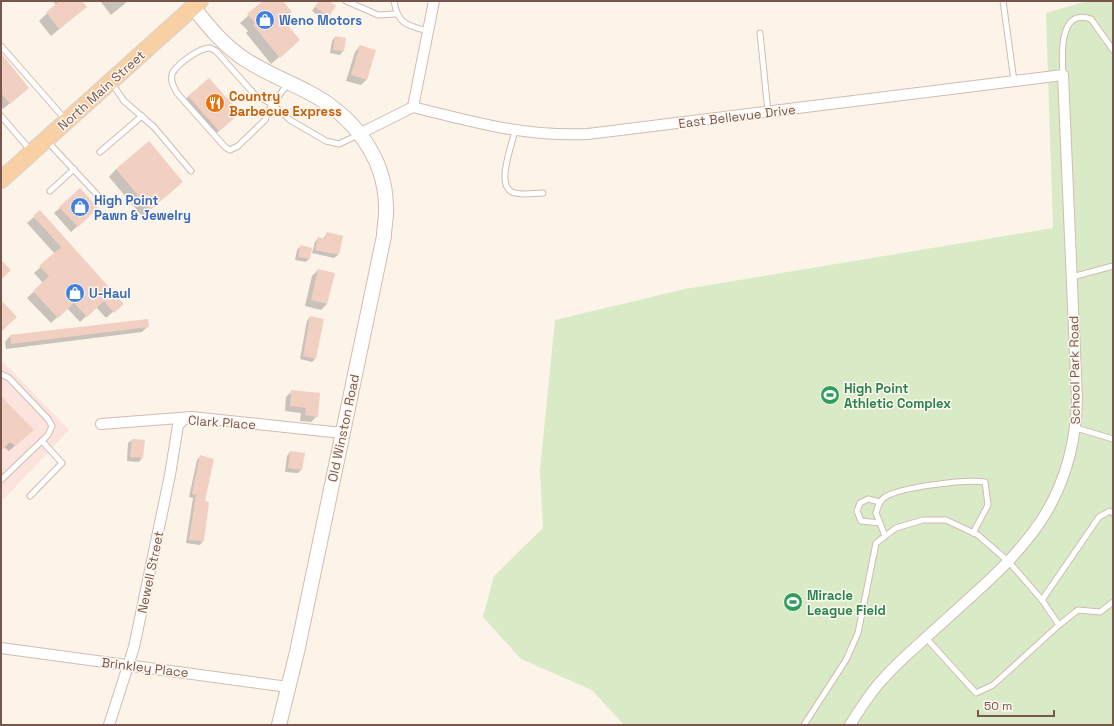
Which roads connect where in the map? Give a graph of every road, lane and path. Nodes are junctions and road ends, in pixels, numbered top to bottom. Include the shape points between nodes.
1 (346, 1) edge
2 (394, 1) edge
3 (434, 1) edge
4 (1003, 1) edge
5 (194, 3) edge
6 (396, 14) junction
7 (428, 31) junction
8 (760, 33) dead end
9 (1, 46) edge
10 (1113, 50) edge
11 (1063, 75) junction
12 (1014, 81) junction
13 (111, 82) junction
14 (288, 83) junction
15 (272, 104) junction
16 (413, 107) junction
17 (768, 112) junction
18 (1, 116) edge
19 (142, 116) junction
20 (66, 121) junction
21 (515, 130) junction
22 (361, 133) junction
23 (46, 139) junction
24 (32, 152) junction
25 (100, 152) dead end
26 (74, 169) junction
27 (191, 171) dead end
28 (1, 180) edge
29 (50, 191) dead end
30 (543, 193) dead end
31 (102, 200) dead end
32 (1113, 266) edge
33 (1072, 278) junction
34 (1, 374) edge
35 (185, 419) junction
36 (101, 424) dead end
37 (1076, 428) junction
38 (342, 433) junction
39 (1113, 439) edge
40 (42, 441) junction
41 (1, 480) edge
42 (30, 496) dead end
43 (880, 502) junction
44 (1113, 513) edge
45 (880, 523) junction
46 (973, 533) junction
47 (885, 536) junction
48 (1008, 562) junction
49 (1042, 600) junction
50 (1113, 602) edge
51 (1059, 625) junction
52 (926, 638) junction
53 (1, 648) edge
54 (128, 665) junction
55 (288, 687) junction
56 (109, 725) edge
57 (279, 725) edge
58 (804, 725) edge
59 (850, 725) edge

1 - 6 lane via 378,15
2 - 6 lane
3 - 7 street
4 - 12 lane
5 - 13 main road, North Main Street
5 - 14 street, Old Winston Road via 205,23 245,59
6 - 7 lane via 405,24
7 - 16 street
8 - 17 lane
9 - 20 lane
10 - 11 lane via 1091,19 1086,17 1071,22 1063,35
11 - 12 street, East Bellevue Drive
11 - 33 street, School Park Road
12 - 17 street, East Bellevue Drive
13 - 19 lane via 124,101
13 - 20 main road, North Main Street
14 - 15 lane
14 - 22 street, Old Winston Road via 309,92 342,113
15 - 15 lane via 255,95 216,51 210,48 196,52 173,72 172,82 177,93 224,147 230,150 238,146 265,120
15 - 22 lane via 290,120 332,144 345,142
16 - 21 street, East Bellevue Drive
16 - 22 street
17 - 21 street, East Bellevue Drive via 588,134 557,136
18 - 24 lane
19 - 25 lane
19 - 27 lane
20 - 23 main road, North Main Street
21 - 30 lane via 504,179 507,188 512,192
22 - 38 street, Old Winston Road via 375,158 383,182 386,206 384,236
23 - 24 main road, North Main Street
23 - 26 lane
24 - 28 main road, North Main Street
26 - 29 lane
26 - 31 lane
32 - 33 lane
33 - 37 street, School Park Road
34 - 40 lane via 9,378 48,419 52,426
35 - 36 street, Clark Place
35 - 38 street, Clark Place via 192,417
35 - 54 street, Newell Street via 178,425 170,475
37 - 39 lane
37 - 48 street, School Park Road via 1068,464 1051,505 1031,537
38 - 55 street, Old Winston Road
40 - 41 lane
40 - 42 lane via 62,463
43 - 45 lane via 876,513
43 - 45 lane via 868,499 860,503 857,511 861,521
43 - 46 lane via 898,491 972,480 985,482 988,505
44 - 49 lane via 1110,511 1099,517
45 - 47 lane
46 - 47 lane via 946,520 923,520 896,528
46 - 48 lane
47 - 58 lane via 876,543 858,632 846,660
48 - 49 lane
48 - 52 street, School Park Road
49 - 51 lane
50 - 51 lane via 1100,612 1078,610
51 - 52 lane via 993,685 976,693
52 - 59 street, School Park Road via 883,678
53 - 54 street, Brinkley Place
54 - 55 street, Brinkley Place
54 - 56 street, Newell Street
55 - 57 street, Old Winston Road

